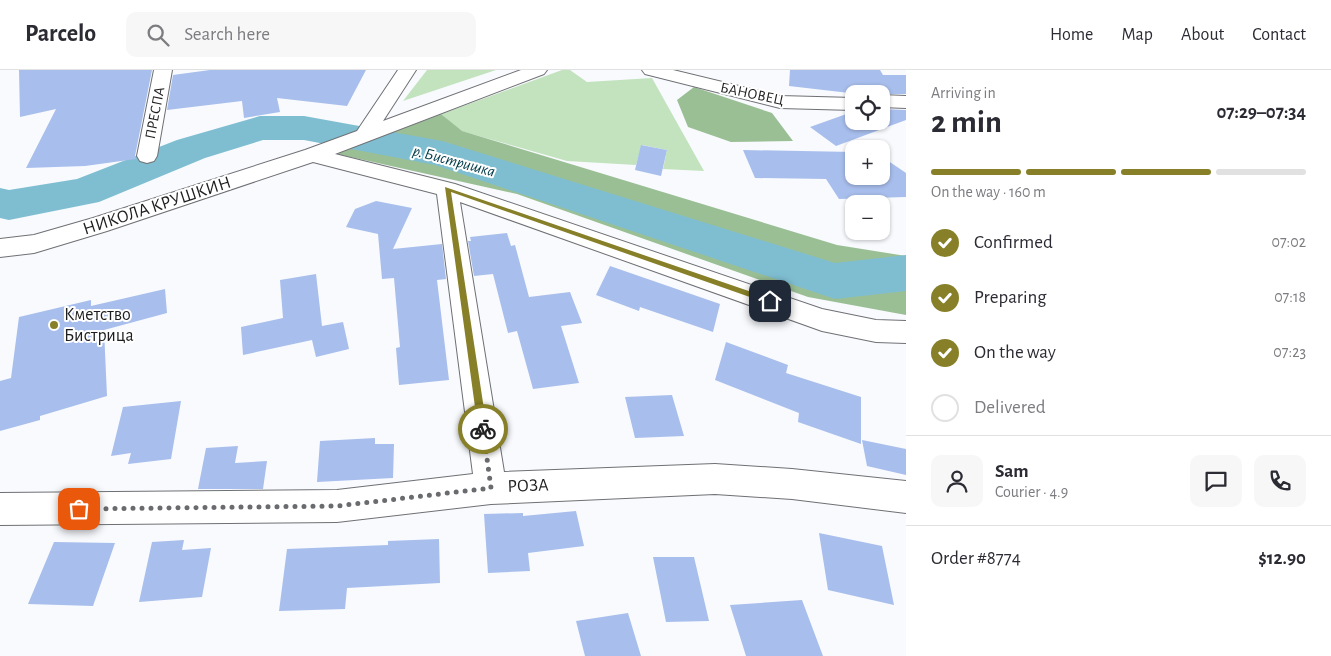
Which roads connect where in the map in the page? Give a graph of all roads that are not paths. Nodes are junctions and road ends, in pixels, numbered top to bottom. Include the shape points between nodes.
1 (163, 70) edge
2 (407, 70) edge
3 (538, 70) edge
4 (651, 70) edge
5 (890, 102) edge
6 (906, 102) edge
7 (845, 104) edge
8 (364, 135) junction
9 (318, 153) junction
10 (147, 156) dead end
11 (447, 189) junction
12 (0, 248) edge
13 (906, 332) edge
14 (491, 488) junction
15 (906, 497) edge
16 (0, 509) edge

1 - 10 street, ПРЕСПА
2 - 8 street
3 - 8 street, НИКОЛА КРУШКИН
4 - 7 street, БАНОВЕЦ via 780,102
5 - 6 street
8 - 9 street, НИКОЛА КРУШКИН
9 - 11 street
9 - 12 street, НИКОЛА КРУШКИН via 99,225 34,244
11 - 13 street via 822,320 876,331
11 - 14 street
14 - 15 street, РОЗА via 715,479
14 - 16 street, РОЗА via 337,506

